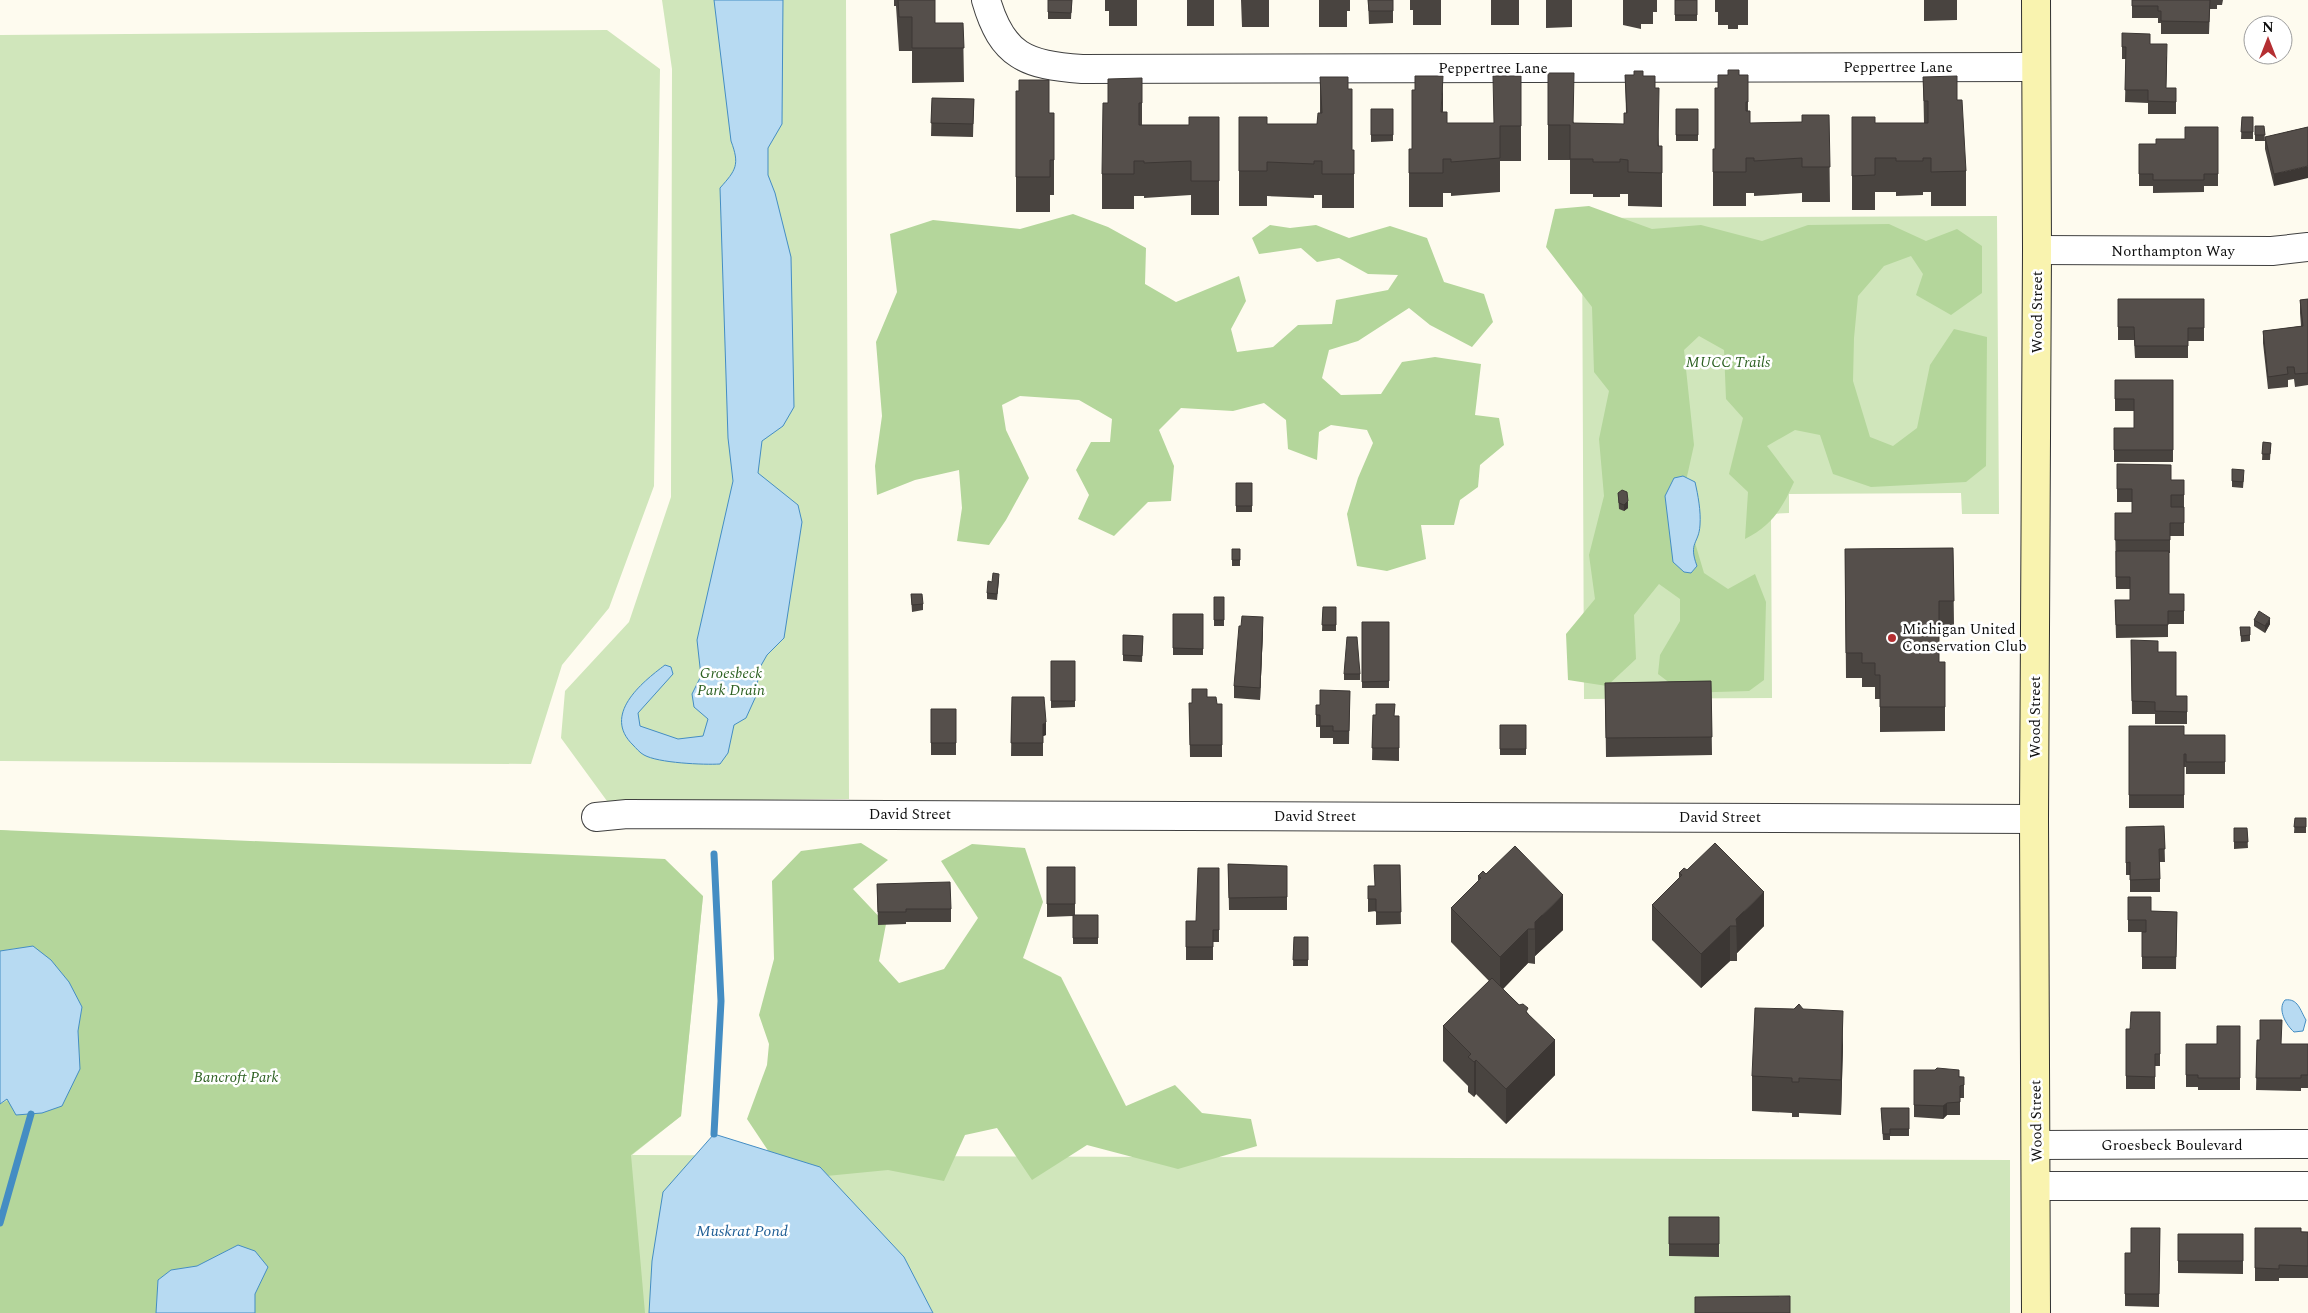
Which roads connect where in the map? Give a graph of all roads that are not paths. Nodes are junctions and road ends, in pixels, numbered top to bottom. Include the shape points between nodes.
1 (986, 0) edge
2 (2036, 0) edge
3 (2036, 67) junction
4 (2308, 247) edge
5 (2037, 250) junction
6 (596, 816) dead end
7 (2034, 819) junction
8 (2308, 1144) edge
9 (2036, 1145) junction
10 (2037, 1186) junction
11 (2308, 1186) edge
12 (2036, 1313) edge

1 - 3 street, Peppertree Lane via 993,23 1006,44 1026,59 1051,67 1082,69
2 - 3 street, Wood Street
3 - 5 street, Wood Street
4 - 5 street, Northampton Way via 2272,251
5 - 7 street, Wood Street
6 - 7 street, David Street via 847,814
7 - 9 street, Wood Street
8 - 9 street, Groesbeck Boulevard
9 - 10 street, Wood Street
10 - 11 street
10 - 12 street, Wood Street

